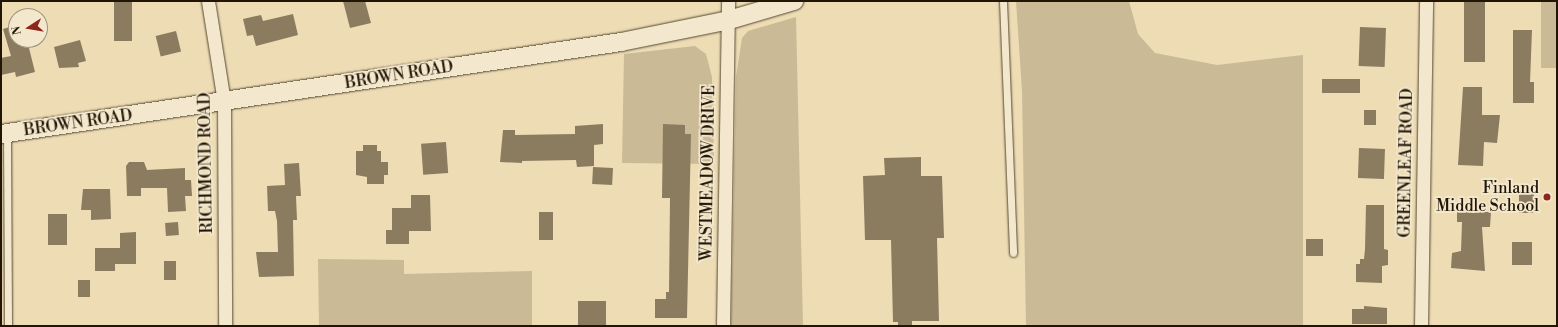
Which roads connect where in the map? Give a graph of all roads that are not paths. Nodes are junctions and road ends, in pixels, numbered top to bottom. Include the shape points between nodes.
1 (208, 1) edge
2 (728, 1) edge
3 (794, 1) edge
4 (1003, 1) edge
5 (1426, 1) edge
6 (729, 20) junction
7 (224, 102) junction
8 (4, 133) edge
9 (1013, 253) dead end
10 (8, 326) edge
11 (225, 326) edge
12 (723, 326) edge
13 (1421, 326) edge

1 - 7 street, RICHMOND ROAD
2 - 6 street, WESTMEADOW DRIVE
3 - 6 main road, BROWN ROAD
4 - 9 lane
5 - 13 street, GREENLEAF ROAD
6 - 7 main road, BROWN ROAD via 621,42
6 - 12 street, WESTMEADOW DRIVE
7 - 8 main road, BROWN ROAD
7 - 11 street, RICHMOND ROAD
8 - 10 lane

